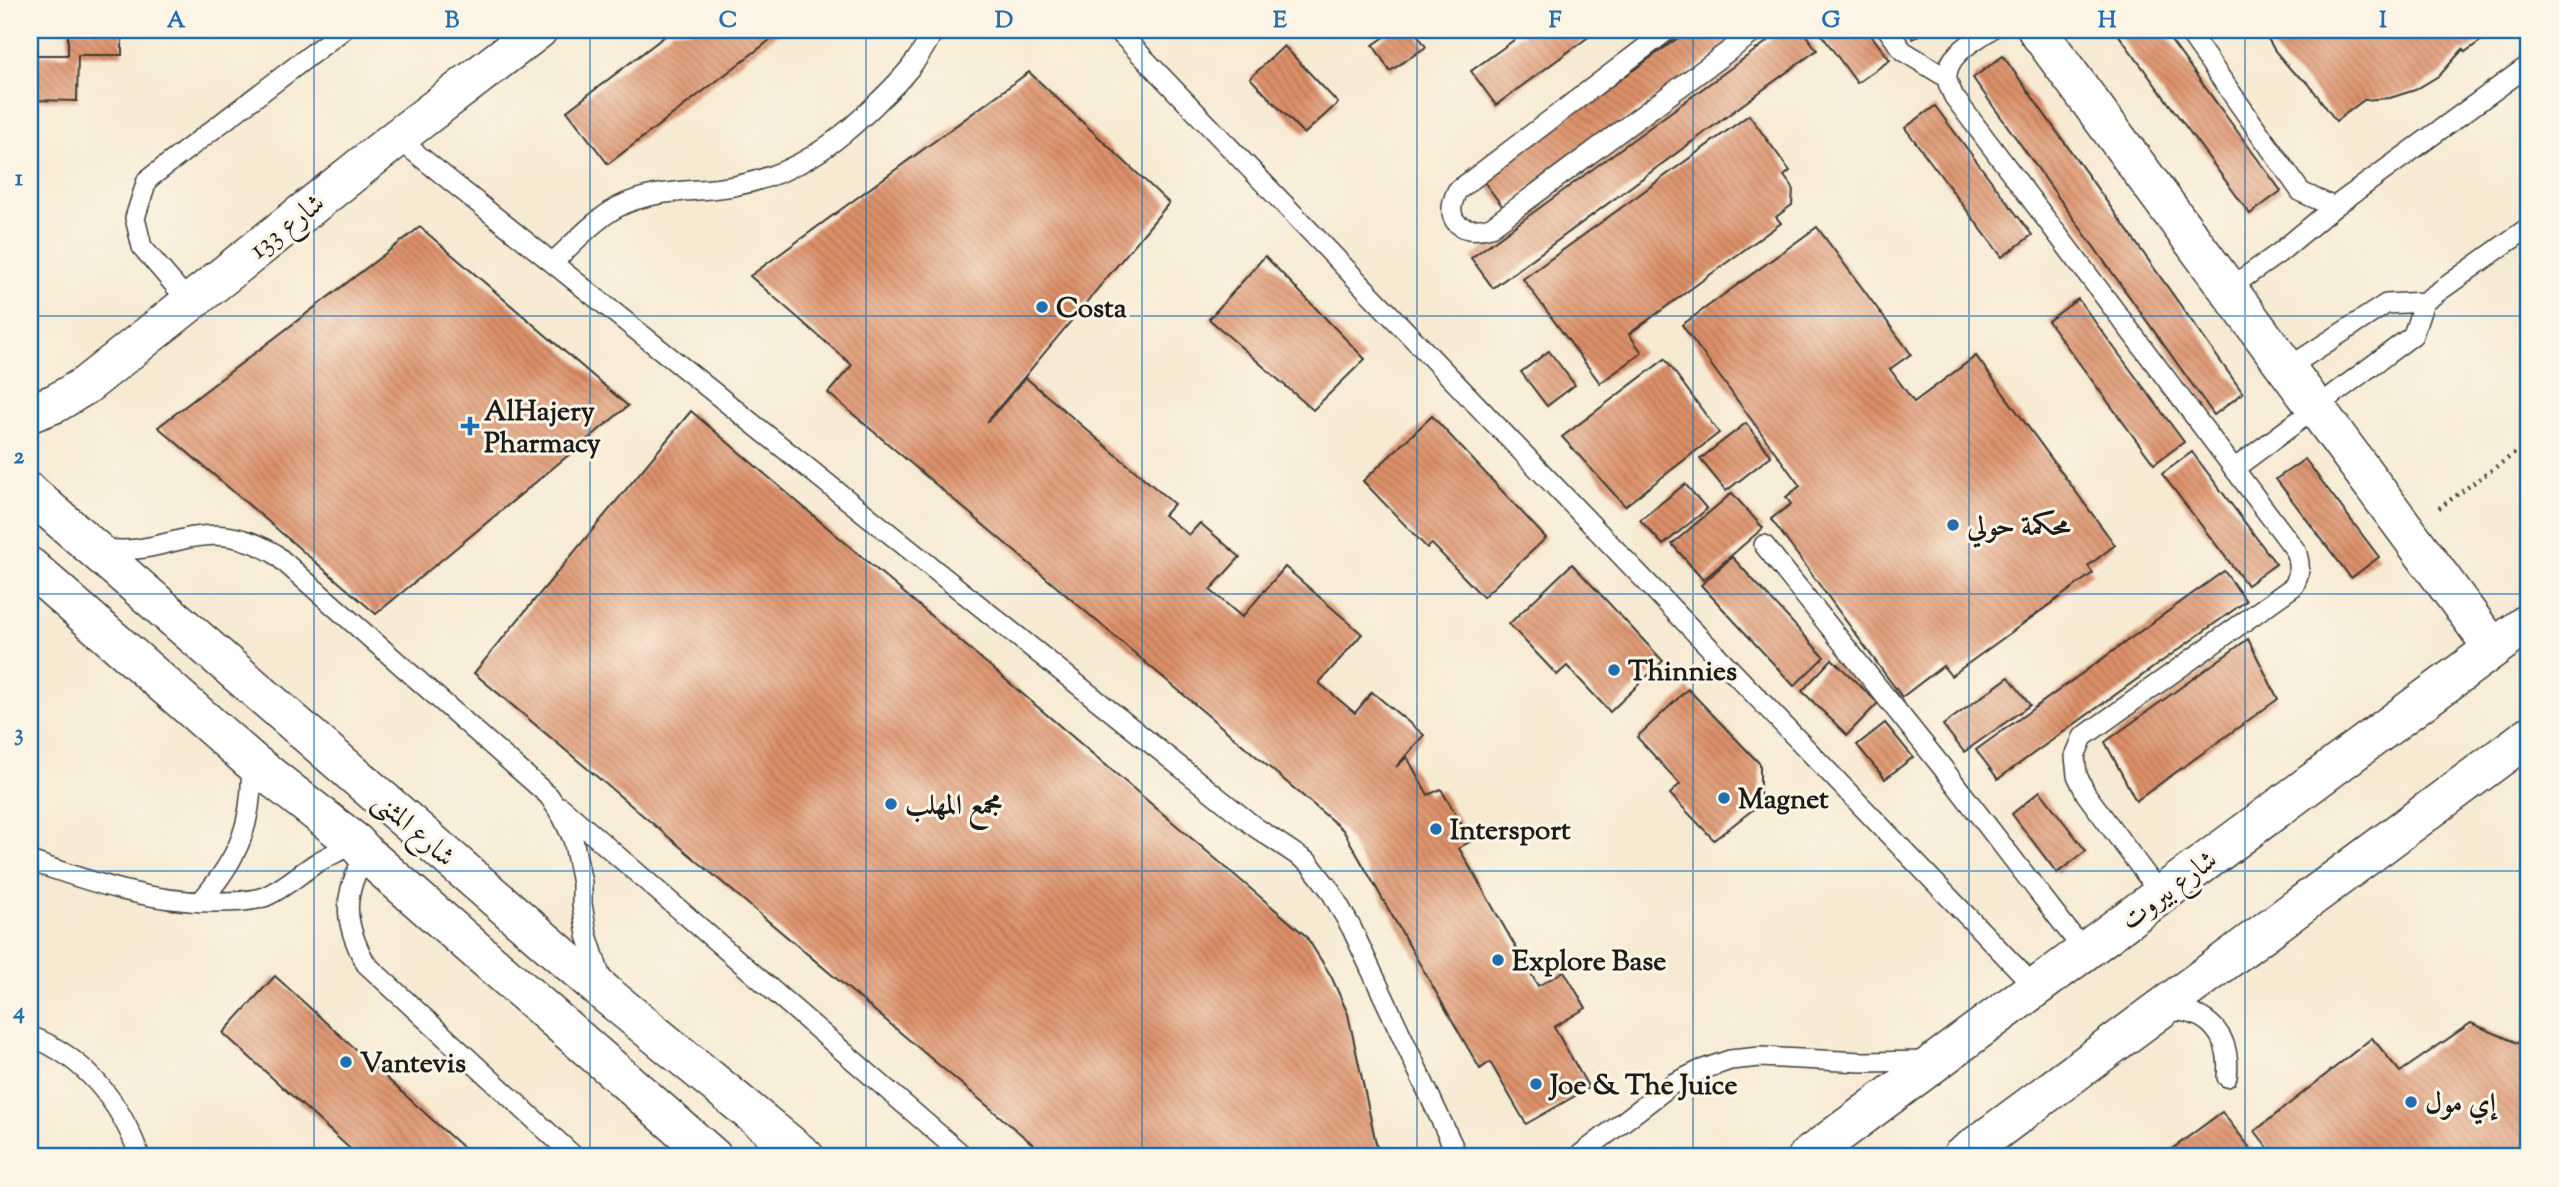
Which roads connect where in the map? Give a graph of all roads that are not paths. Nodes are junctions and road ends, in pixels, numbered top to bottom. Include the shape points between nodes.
1 (343, 30) edge
2 (538, 30) edge
3 (934, 30) edge
4 (1116, 30) edge
5 (1668, 30) edge
6 (1757, 30) edge
7 (1888, 30) edge
8 (1990, 30) edge
9 (2037, 30) edge
10 (2187, 30) edge
11 (2529, 65) edge
12 (1946, 77) junction
13 (397, 138) junction
14 (2334, 207) junction
15 (2529, 227) edge
16 (553, 262) junction
17 (2228, 289) junction
18 (189, 302) junction
19 (2424, 302) junction
20 (2286, 369) junction
21 (2315, 407) junction
22 (30, 413) edge
23 (2234, 469) junction
24 (30, 493) edge
25 (1764, 545) dead end
26 (91, 547) junction
27 (30, 567) edge
28 (2529, 622) edge
29 (2493, 648) junction
30 (2529, 736) edge
31 (251, 761) junction
32 (549, 796) junction
33 (361, 848) junction
34 (30, 861) edge
35 (2161, 895) junction
36 (200, 902) junction
37 (2084, 951) junction
38 (2036, 988) junction
39 (607, 995) junction
40 (2150, 1016) junction
41 (30, 1035) edge
42 (1937, 1061) junction
43 (2227, 1077) dead end
44 (140, 1157) edge
45 (575, 1157) edge
46 (713, 1157) edge
47 (805, 1157) edge
48 (965, 1157) edge
49 (1458, 1157) edge
50 (1577, 1157) edge
51 (1807, 1157) edge
52 (1961, 1157) edge

1 - 18 lane via 147,180 135,218 142,247
2 - 13 street, شارع 133
3 - 16 lane via 908,73 824,151 763,179 670,191 619,207 596,221
4 - 38 lane
5 - 6 lane via 1457,191 1452,201 1457,223 1465,230 1491,227
7 - 12 lane via 1903,51
8 - 12 lane via 1959,52
9 - 17 street
10 - 14 lane via 2301,192
11 - 14 lane
12 - 23 lane via 1954,97
13 - 16 lane
13 - 18 street, شارع 133
14 - 17 lane
15 - 19 lane
16 - 49 lane via 1255,827 1309,863 1352,929
17 - 20 street
18 - 22 street, شارع 133 via 86,385
19 - 20 lane via 2386,304
19 - 21 lane via 2413,335
20 - 21 street
21 - 23 lane
21 - 29 street
23 - 35 lane via 2296,551 2301,564 2294,586 2083,737 2075,756 2077,775 2087,794
24 - 26 street, شارع المثنى
25 - 37 lane
26 - 32 lane via 124,550 217,533 274,552
26 - 39 street, شارع المثنى
27 - 31 street, شارع المثنى
28 - 29 street, شارع بيروت
29 - 35 street, شارع بيروت
30 - 40 street
31 - 33 street, شارع المثنى
31 - 36 lane via 251,805 239,848
32 - 39 lane via 573,839 587,935
32 - 48 lane
33 - 36 lane via 317,863 263,897
33 - 45 lane via 348,897 348,920 366,964
33 - 46 street, شارع المثنى
34 - 36 lane via 146,897
35 - 37 street, شارع بيروت
37 - 38 street, شارع بيروت
38 - 42 street, شارع بيروت
39 - 47 street, شارع المثنى
40 - 43 lane via 2180,1010 2208,1022 2226,1048
40 - 52 street
41 - 44 lane via 50,1043 90,1072 120,1111
42 - 50 lane via 1730,1060 1674,1083
42 - 51 street, شارع بيروت

